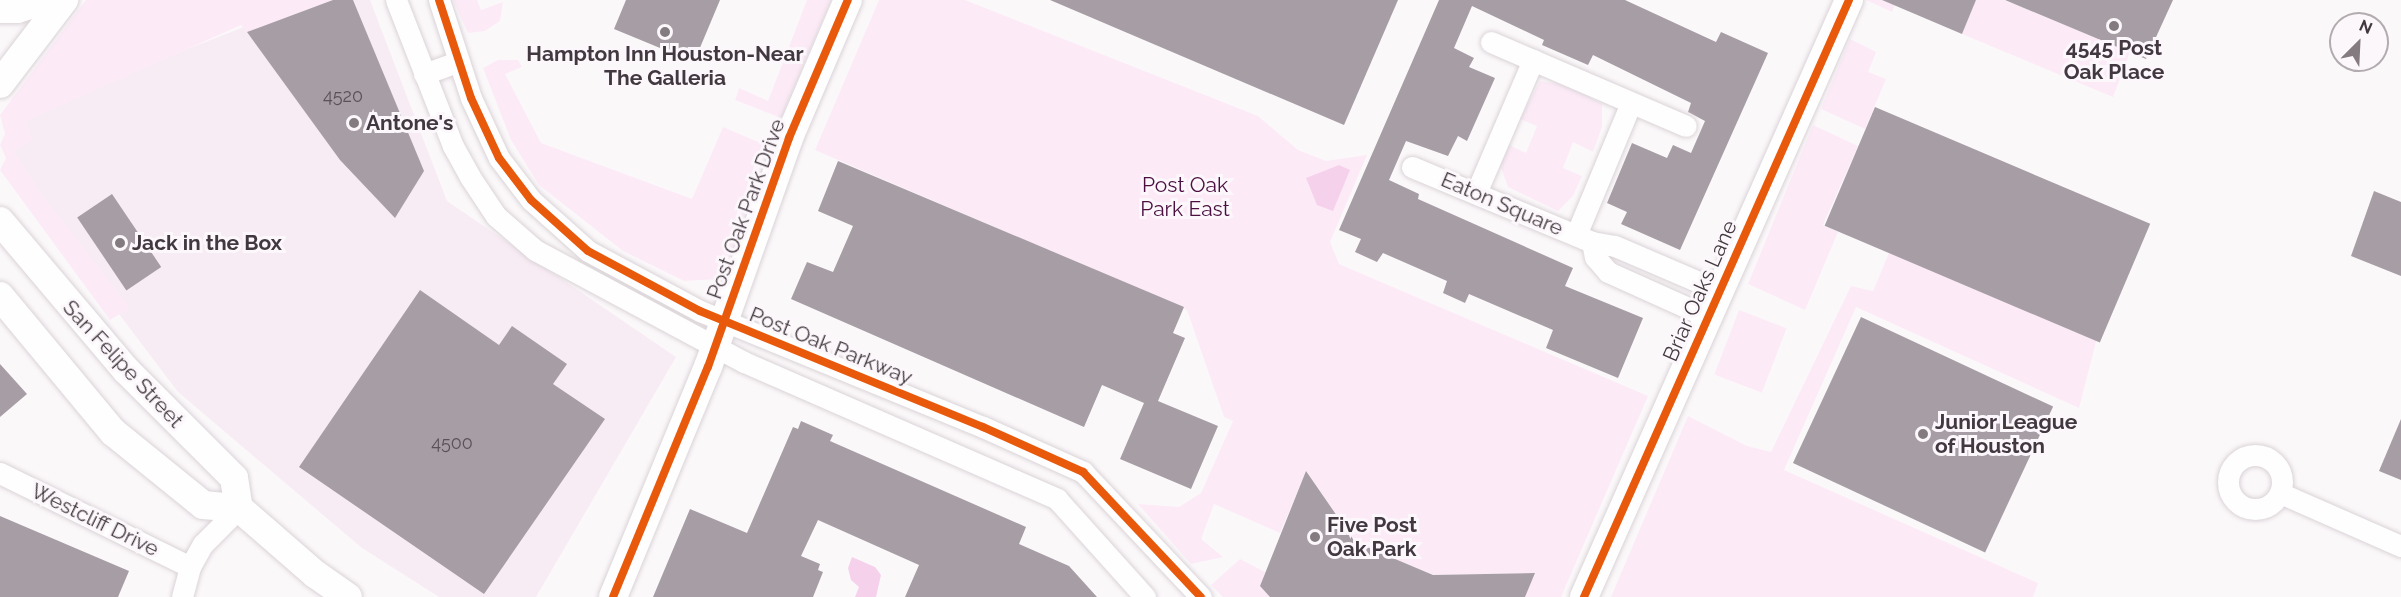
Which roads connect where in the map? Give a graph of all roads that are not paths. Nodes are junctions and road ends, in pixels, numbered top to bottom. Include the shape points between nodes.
1 (46, 0) edge
2 (64, 0) edge
3 (396, 0) edge
4 (439, 0) edge
5 (848, 0) edge
6 (1849, 0) edge
7 (0, 9) edge
8 (1491, 42) dead end
9 (1533, 60) junction
10 (459, 61) junction
11 (424, 74) junction
12 (0, 84) edge
13 (1631, 103) junction
14 (1686, 126) dead end
15 (1412, 167) dead end
16 (1476, 193) junction
17 (0, 221) edge
18 (1584, 239) junction
19 (1720, 291) junction
20 (0, 296) edge
21 (1708, 317) junction
22 (720, 335) junction
23 (0, 473) edge
24 (2280, 493) dead end
25 (239, 508) junction
26 (2401, 546) edge
27 (190, 567) junction
28 (182, 597) edge
29 (348, 597) edge
30 (613, 597) edge
31 (1145, 597) edge
32 (1201, 597) edge
33 (1584, 597) edge

1 - 7 street via 17,9
2 - 12 street
3 - 11 street, Post Oak Parkway
4 - 10 street, Post Oak Parkway
5 - 22 street, Post Oak Park Drive via 789,138
6 - 19 street, Briar Oaks Lane
8 - 9 street
9 - 13 street
9 - 16 street
10 - 11 street
10 - 22 street, Post Oak Parkway via 499,158 531,200 588,251
11 - 22 street, Post Oak Parkway via 453,146 496,216 561,266
13 - 14 street
13 - 18 street
15 - 16 street, Eaton Square
16 - 18 street, Eaton Square
17 - 25 street, San Felipe Street via 126,370 234,478
18 - 19 street, Eaton Square via 1615,246
18 - 21 street via 1608,272
19 - 21 street, Briar Oaks Lane
20 - 25 street via 113,432 203,506
21 - 33 street, Briar Oaks Lane
22 - 30 street, Post Oak Park Drive
22 - 31 street, Post Oak Parkway via 1057,499
22 - 32 street, Post Oak Parkway via 983,427 1083,472
23 - 27 street, Westcliff Drive
24 - 26 street
25 - 27 street via 203,544
25 - 29 street via 315,574
27 - 28 street

